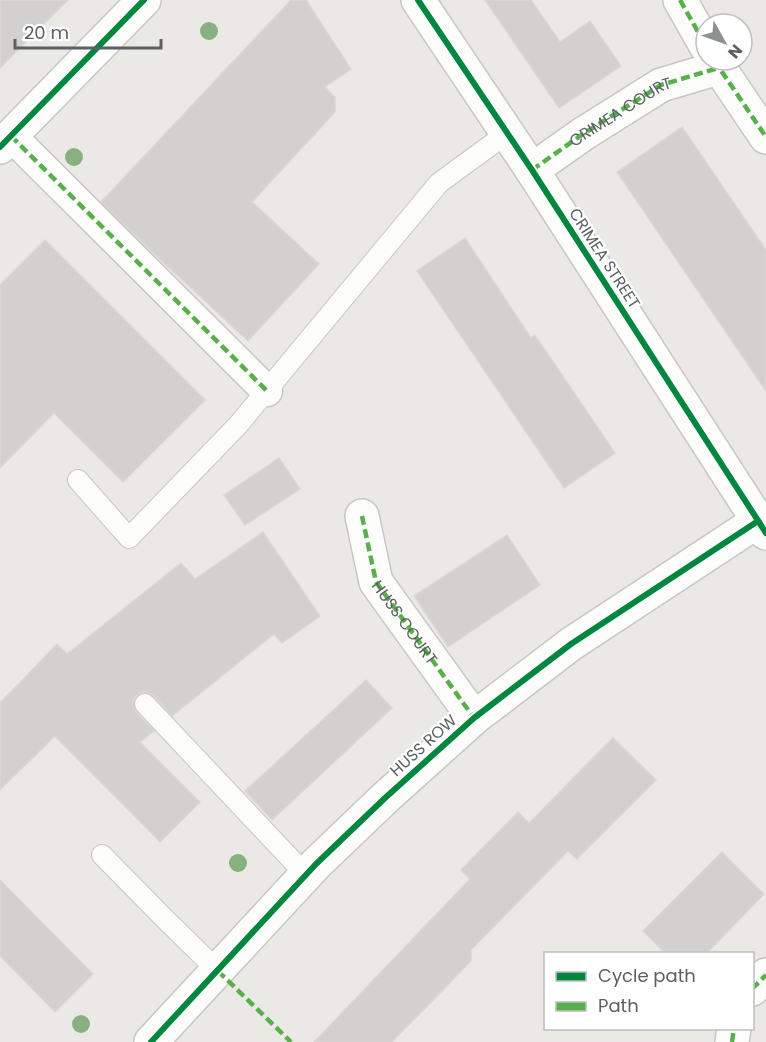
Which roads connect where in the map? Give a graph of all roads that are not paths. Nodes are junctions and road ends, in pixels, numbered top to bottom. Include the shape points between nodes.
1 (144, 0) edge
2 (418, 0) edge
3 (681, 0) edge
4 (694, 24) edge
5 (694, 68) edge
6 (722, 72) edge
7 (506, 134) junction
8 (766, 137) edge
9 (5, 142) edge
10 (532, 170) junction
11 (267, 391) junction
12 (78, 480) dead end
13 (362, 516) dead end
14 (762, 527) edge
15 (145, 704) dead end
16 (474, 718) junction
17 (102, 855) dead end
18 (306, 875) junction
19 (218, 971) junction
20 (766, 975) edge
21 (754, 988) edge
22 (152, 1042) edge

1 - 9 street
2 - 7 street, CRIMEA STREET
3 - 4 street
5 - 10 street, CRIMEA COURT via 583,134
6 - 8 street
7 - 10 street, CRIMEA STREET
7 - 11 lane via 439,183
9 - 11 street
10 - 14 street, CRIMEA STREET
11 - 12 lane via 129,538
13 - 16 street, HUSS COURT via 376,582
14 - 16 street, HUSS ROW via 571,644
15 - 18 lane
16 - 18 street, HUSS ROW
17 - 19 lane
18 - 19 street, HUSS ROW
19 - 22 street, HUSS ROW
20 - 21 street

